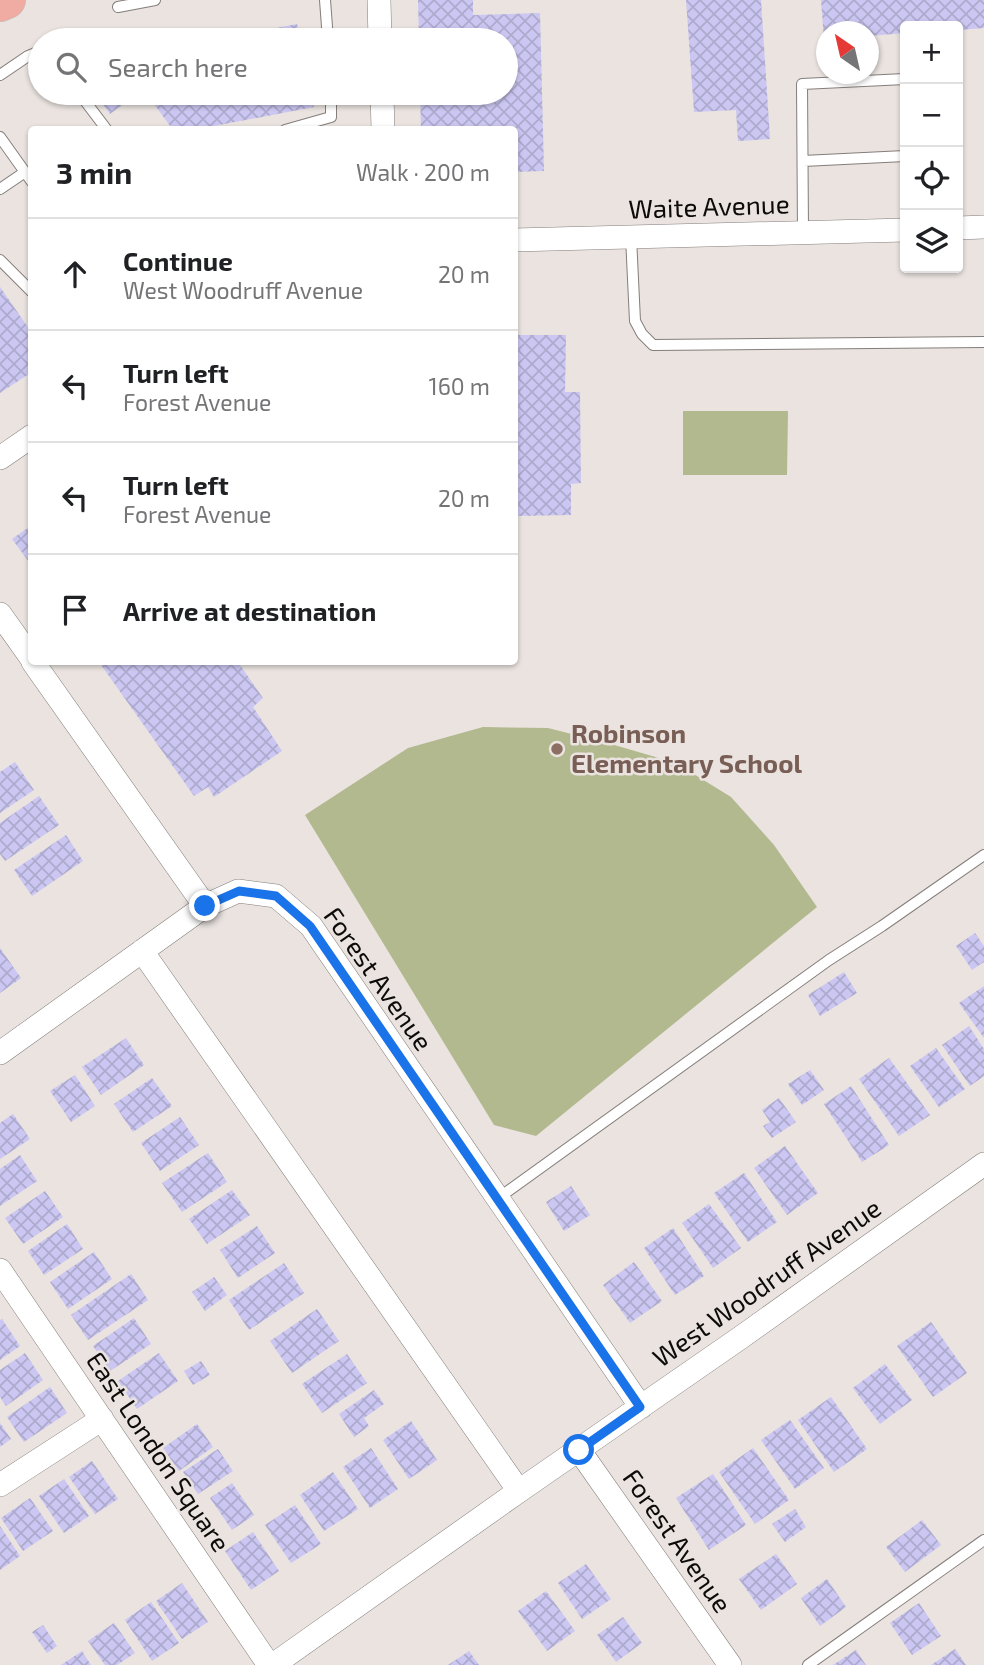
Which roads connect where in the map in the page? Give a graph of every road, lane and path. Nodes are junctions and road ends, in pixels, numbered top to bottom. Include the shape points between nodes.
1 (7, 0) edge
2 (155, 0) edge
3 (325, 0) edge
4 (379, 0) edge
5 (0, 3) edge
6 (118, 7) dead end
7 (327, 28) edge
8 (380, 28) edge
9 (28, 57) edge
10 (0, 75) edge
11 (900, 79) edge
12 (88, 105) edge
13 (331, 105) edge
14 (382, 105) edge
15 (104, 126) edge
16 (299, 126) edge
17 (383, 126) edge
18 (0, 137) edge
19 (900, 156) edge
20 (803, 160) junction
21 (28, 177) edge
22 (0, 189) edge
23 (984, 227) edge
24 (963, 228) edge
25 (900, 230) edge
26 (803, 232) junction
27 (631, 237) junction
28 (518, 240) edge
29 (0, 260) edge
30 (28, 288) edge
31 (984, 342) edge
32 (28, 439) edge
33 (0, 458) edge
34 (0, 614) edge
35 (28, 654) edge
36 (36, 665) edge
37 (984, 855) edge
38 (205, 906) junction
39 (142, 951) junction
40 (0, 1053) edge
41 (984, 1164) edge
42 (497, 1199) junction
43 (0, 1270) edge
44 (640, 1407) junction
45 (102, 1419) junction
46 (579, 1450) junction
47 (0, 1485) edge
48 (519, 1491) junction
49 (984, 1540) edge
50 (271, 1665) edge
51 (730, 1665) edge
52 (807, 1665) edge

1 - 5 main road
2 - 6 lane
3 - 7 lane
4 - 8 street
9 - 10 lane
11 - 20 lane via 802,84
12 - 15 lane
13 - 16 lane via 331,117
14 - 17 street
18 - 21 lane
19 - 20 lane
20 - 26 lane
21 - 22 lane
23 - 24 street
25 - 26 street, Waite Avenue
26 - 27 street, Waite Avenue
27 - 28 street, Waite Avenue
27 - 31 lane via 635,321 653,345
29 - 30 lane
32 - 33 street
34 - 35 street
36 - 38 street
37 - 42 lane via 829,960
38 - 39 street, Forest Avenue
38 - 42 street, Forest Avenue via 239,891 276,896 310,926
39 - 40 street, Forest Avenue
39 - 48 street
41 - 44 street, West Woodruff Avenue
42 - 44 street, Forest Avenue
43 - 45 street, East London Square
44 - 46 street, West Woodruff Avenue
45 - 47 street
45 - 50 street, East London Square
46 - 48 street, West Woodruff Avenue
46 - 51 street, Forest Avenue
48 - 50 street, West Woodruff Avenue
49 - 52 lane

